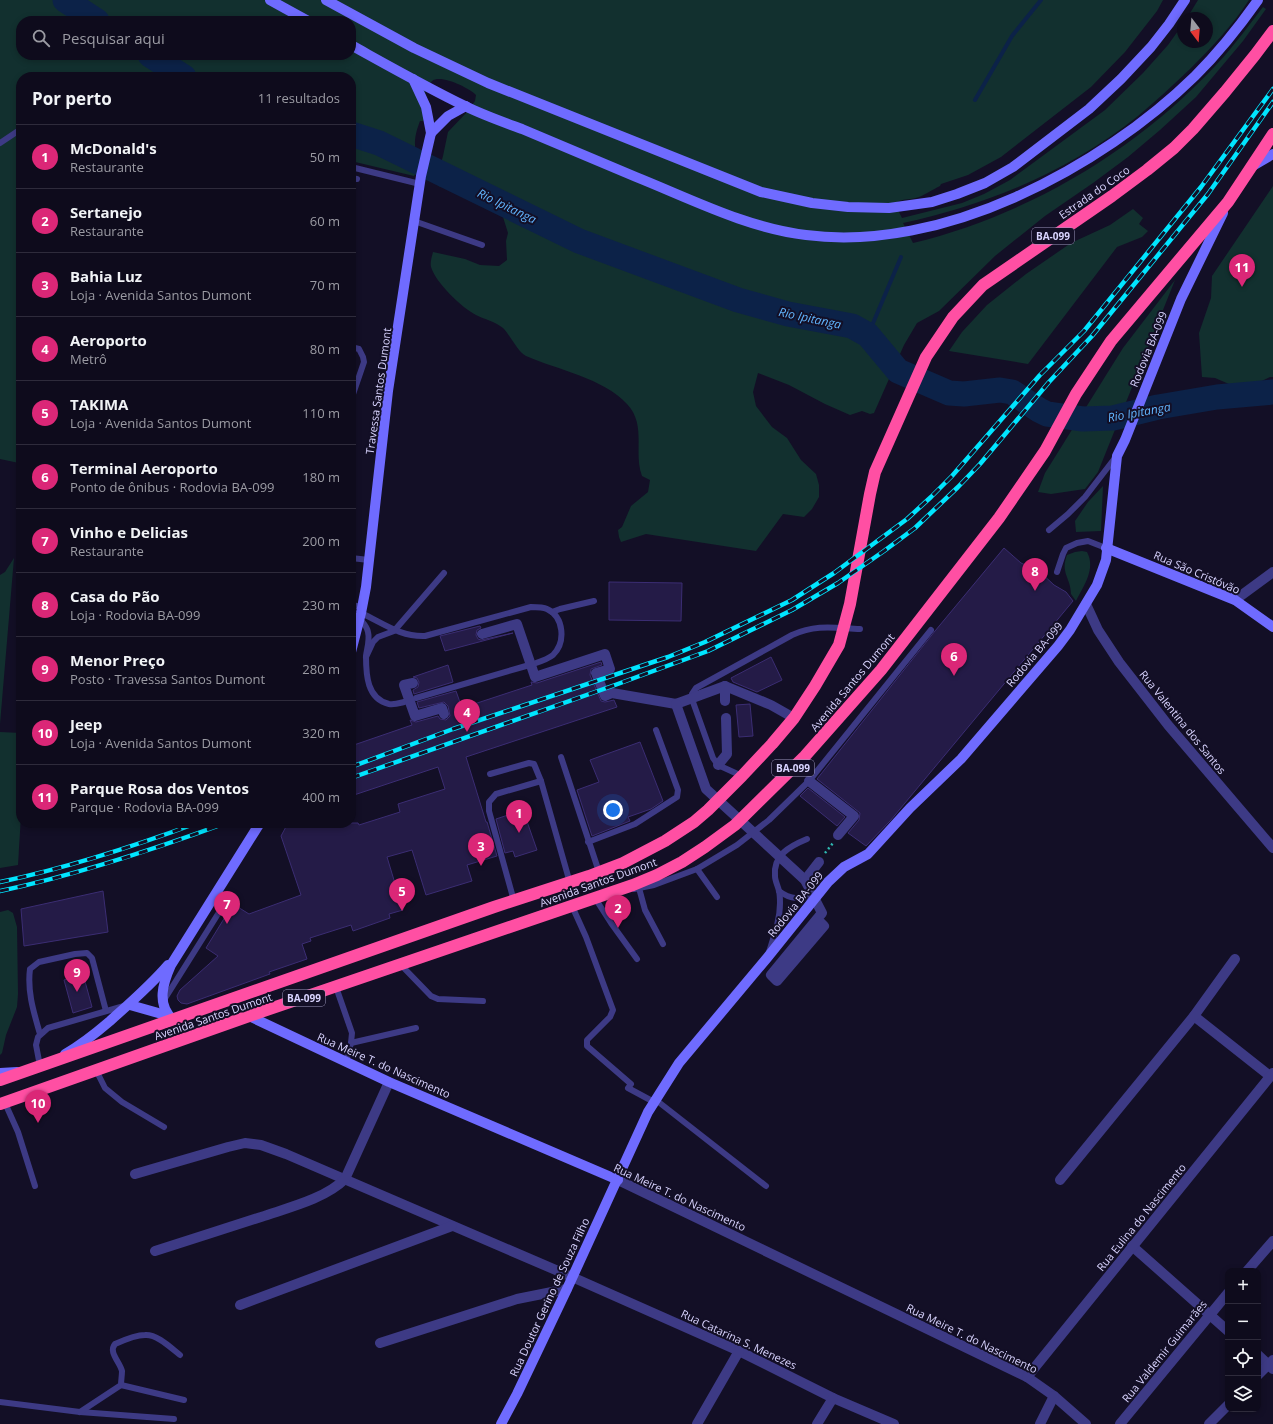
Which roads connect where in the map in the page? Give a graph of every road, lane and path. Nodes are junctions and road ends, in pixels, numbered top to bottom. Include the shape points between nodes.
1 (270, 0) edge
2 (326, 0) edge
3 (1185, 0) edge
4 (1258, 0) edge
5 (299, 16) edge
6 (355, 16) edge
7 (356, 16) edge
8 (1273, 31) edge
9 (356, 48) edge
10 (413, 79) junction
11 (466, 106) junction
12 (16, 132) edge
13 (1273, 134) edge
14 (430, 137) junction
15 (0, 143) edge
16 (1273, 154) edge
17 (356, 168) edge
18 (1250, 168) junction
19 (421, 180) junction
20 (1228, 202) junction
21 (414, 221) junction
22 (482, 245) dead end
23 (356, 348) edge
24 (356, 385) edge
25 (893, 430) joint
26 (1117, 456) junction
27 (1049, 530) dead end
28 (1106, 548) junction
29 (356, 559) edge
30 (369, 560) junction
31 (1057, 572) dead end
32 (1273, 572) edge
33 (444, 573) dead end
34 (1235, 600) junction
35 (594, 601) dead end
36 (1086, 604) junction
37 (356, 609) edge
38 (552, 612) junction
39 (361, 613) junction
40 (1273, 627) edge
41 (860, 629) dead end
42 (931, 630) dead end
43 (394, 631) junction
44 (356, 632) edge
45 (482, 634) dead end
46 (366, 657) junction
47 (536, 663) dead end
48 (526, 666) dead end
49 (413, 683) dead end
50 (724, 686) junction
51 (416, 698) dead end
52 (725, 701) dead end
53 (404, 702) dead end
54 (676, 704) junction
55 (444, 714) dead end
56 (726, 718) dead end
57 (794, 718) junction
58 (656, 730) dead end
59 (561, 757) dead end
60 (718, 765) junction
61 (490, 774) dead end
62 (742, 776) junction
63 (541, 781) junction
64 (809, 781) junction
65 (256, 828) edge
66 (838, 835) dead end
67 (807, 839) dead end
68 (588, 842) junction
69 (1273, 848) edge
70 (819, 862) dead end
71 (697, 869) junction
72 (599, 872) junction
73 (804, 880) junction
74 (570, 883) junction
75 (639, 888) junction
76 (614, 891) junction
77 (779, 891) junction
78 (820, 891) junction
79 (717, 897) dead end
80 (228, 898) dead end
81 (595, 898) junction
82 (514, 901) junction
83 (572, 906) junction
84 (663, 944) dead end
85 (178, 953) junction
86 (767, 958) junction
87 (636, 959) dead end
88 (1235, 959) dead end
89 (401, 965) junction
90 (780, 970) dead end
91 (336, 987) junction
92 (162, 1001) junction
93 (483, 1001) dead end
94 (130, 1004) junction
95 (106, 1011) junction
96 (249, 1016) junction
97 (1194, 1016) junction
98 (171, 1018) junction
99 (416, 1028) dead end
100 (40, 1034) junction
101 (351, 1043) junction
102 (54, 1061) junction
103 (346, 1062) junction
104 (40, 1066) junction
105 (96, 1070) junction
106 (21, 1072) junction
107 (0, 1073) edge
108 (1272, 1074) edge
109 (0, 1080) edge
110 (389, 1082) junction
111 (655, 1101) junction
112 (3, 1104) edge
113 (164, 1127) dead end
114 (135, 1174) dead end
115 (345, 1179) junction
116 (618, 1180) junction
117 (1060, 1180) dead end
118 (35, 1186) dead end
119 (766, 1186) dead end
120 (452, 1226) junction
121 (1273, 1241) edge
122 (1132, 1246) junction
123 (155, 1251) dead end
124 (1250, 1268) edge
125 (572, 1277) junction
126 (567, 1289) junction
127 (1225, 1296) edge
128 (240, 1305) dead end
129 (1209, 1315) junction
130 (1225, 1328) edge
131 (380, 1343) dead end
132 (739, 1351) junction
133 (180, 1355) dead end
134 (1261, 1358) edge
135 (1272, 1364) edge
136 (1261, 1373) edge
137 (1027, 1377) junction
138 (121, 1385) junction
139 (1054, 1396) junction
140 (833, 1398) junction
141 (184, 1400) dead end
142 (0, 1402) edge
143 (1225, 1408) edge
144 (80, 1412) junction
145 (174, 1419) dead end
146 (501, 1424) edge
147 (697, 1424) edge
148 (817, 1424) edge
149 (894, 1424) edge
150 (1040, 1424) edge
151 (1086, 1424) edge
152 (1120, 1424) edge
153 (1209, 1424) edge

1 - 5 main road
2 - 6 main road
3 - 7 main road via 1151,47 1121,79 1089,109 1013,167 985,183 957,194 932,202 889,208 848,207 761,192 488,83 414,48
4 - 11 main road via 1240,25 1195,76 1168,101 1101,151 1036,188 999,204 952,221 910,232 836,238 804,235 746,222
8 - 25 highway, Estrada do Coco / BA-099 via 1225,92 1174,148 1118,192 983,284 953,317 926,357
9 - 10 main road
10 - 11 main road
10 - 14 main road, Travessa Santos Dumont via 426,107
11 - 14 main road via 448,116
12 - 15 lane
13 - 18 highway, BA-099
14 - 19 main road, Travessa Santos Dumont
16 - 18 main road
17 - 19 lane
18 - 20 highway, BA-099
19 - 21 main road, Travessa Santos Dumont
20 - 26 main road, Rodovia BA-099 via 1181,299
20 - 76 highway, Avenida Santos Dumont / BA-099 via 1111,341 1076,394 1046,451 999,518 890,659 805,756 735,825 717,839 657,875
21 - 22 lane
21 - 30 main road, Travessa Santos Dumont via 388,391
23 - 24 lane via 361,352 364,362
25 - 57 highway, Avenida Santos Dumont / BA-099 via 876,472 850,604 839,645
26 - 27 lane via 1085,497
26 - 28 main road, Rodovia BA-099
28 - 31 lane via 1088,541 1066,548
28 - 34 main road, Rua São Cristóvão
28 - 36 main road, Rodovia BA-099 via 1106,560 1097,585
29 - 30 lane
30 - 39 main road, Travessa Santos Dumont
32 - 34 street
33 - 43 lane
34 - 40 main road, Rua São Cristóvão
35 - 38 lane
36 - 69 street, Rua Valentina dos Santos via 1098,630 1119,662 1168,725
36 - 78 main road, Rodovia BA-099 via 1058,646 961,759 910,808 868,854 840,871
37 - 39 lane
38 - 43 lane via 546,608 531,607 418,637
38 - 47 lane via 562,631 561,641 558,650 552,656
39 - 43 lane
39 - 44 main road, Travessa Santos Dumont
39 - 46 lane via 368,632
41 - 60 lane via 804,629 696,688 692,694 692,702
42 - 64 lane
43 - 46 lane via 378,637
45 - 54 street via 517,624 535,677 605,654 610,669 596,673 605,696 612,694
46 - 53 lane via 368,682 373,695 389,704
48 - 51 lane
49 - 55 street via 404,685 415,716 442,708
50 - 52 street
50 - 54 street
50 - 57 street via 771,705
54 - 73 street via 706,789
56 - 60 street via 727,754
57 - 62 highway, Avenida Santos Dumont / BA-099
58 - 68 lane via 678,790 677,797 635,824
59 - 68 lane
60 - 62 lane
61 - 63 lane via 530,763 534,764
62 - 72 highway, Avenida Santos Dumont / BA-099 via 694,822 658,844
63 - 74 lane
63 - 82 lane via 496,794 489,802 488,811
64 - 66 street via 854,816
64 - 71 lane via 756,831
65 - 85 main road
67 - 77 lane via 791,846 778,858 775,876
68 - 72 lane
70 - 73 street
71 - 75 lane via 672,880
71 - 79 lane
72 - 74 highway, Avenida Santos Dumont / BA-099
73 - 90 street via 822,913 771,975 777,981 824,926 819,922
74 - 82 highway, Avenida Santos Dumont / BA-099
75 - 76 lane
75 - 84 lane via 645,910
76 - 81 highway, Avenida Santos Dumont / BA-099
77 - 78 lane via 784,895 801,898 810,897
77 - 86 lane via 779,916
78 - 86 main road, Rodovia BA-099
80 - 92 lane
81 - 83 highway, Avenida Santos Dumont / BA-099
81 - 87 lane
82 - 98 highway, Avenida Santos Dumont / BA-099
83 - 89 highway, Avenida Santos Dumont / BA-099
83 - 111 lane via 613,1010 610,1017 587,1040 587,1046 631,1084 628,1088
85 - 92 main road via 166,977
85 - 94 main road
86 - 111 main road, Rodovia BA-099 via 679,1063
88 - 97 street
89 - 91 highway, Avenida Santos Dumont / BA-099
89 - 93 lane via 431,996 438,999
91 - 96 highway, Avenida Santos Dumont / BA-099
91 - 101 lane via 352,1033
92 - 98 main road
94 - 95 lane
94 - 98 main road
94 - 102 main road via 89,1038
95 - 100 lane via 48,1028
95 - 100 lane via 92,958 87,953 39,962 30,969 28,981
96 - 103 main road, Rua Meire T. do Nascimento
96 - 105 highway, Avenida Santos Dumont / BA-099
97 - 108 street
97 - 117 street
98 - 102 highway, Avenida Santos Dumont / BA-099
99 - 101 lane
100 - 104 lane via 36,1045
101 - 103 lane
102 - 104 highway, Avenida Santos Dumont / BA-099
103 - 110 main road, Rua Meire T. do Nascimento
104 - 106 highway, Avenida Santos Dumont / BA-099
105 - 112 highway, Avenida Santos Dumont / BA-099
105 - 113 lane via 105,1088 122,1102
106 - 107 main road
106 - 109 highway, Avenida Santos Dumont / BA-099
108 - 122 street, Rua Eulina do Nascimento
110 - 115 street
110 - 116 main road, Rua Meire T. do Nascimento
111 - 116 main road, Rua Doutor Gerino de Souza Filho
111 - 119 lane
112 - 118 lane via 18,1132
114 - 115 street, Rua Catarina S. Menezes via 228,1147 254,1143
115 - 120 street, Rua Catarina S. Menezes
115 - 123 street via 333,1188 295,1205
116 - 125 main road, Rua Doutor Gerino de Souza Filho
116 - 137 street, Rua Meire T. do Nascimento
120 - 125 street, Rua Catarina S. Menezes
120 - 128 street
121 - 124 street
122 - 129 street
122 - 137 street, Rua Eulina do Nascimento
125 - 126 main road, Rua Doutor Gerino de Souza Filho
125 - 132 street, Rua Catarina S. Menezes
126 - 131 street via 516,1299
126 - 146 main road, Rua Doutor Gerino de Souza Filho
127 - 129 street, Rua Valdemir Guimarães
129 - 130 street
129 - 152 street, Rua Valdemir Guimarães
132 - 140 street, Rua Catarina S. Menezes
132 - 147 street
133 - 138 lane via 146,1334 115,1344 113,1350 122,1371
134 - 135 street
135 - 136 street
137 - 139 street, Rua Meire T. do Nascimento
138 - 141 lane
138 - 144 lane
139 - 150 street
139 - 151 street, Rua Meire T. do Nascimento
140 - 148 street
140 - 149 street, Rua Catarina S. Menezes
142 - 144 lane
143 - 153 street
144 - 145 lane

